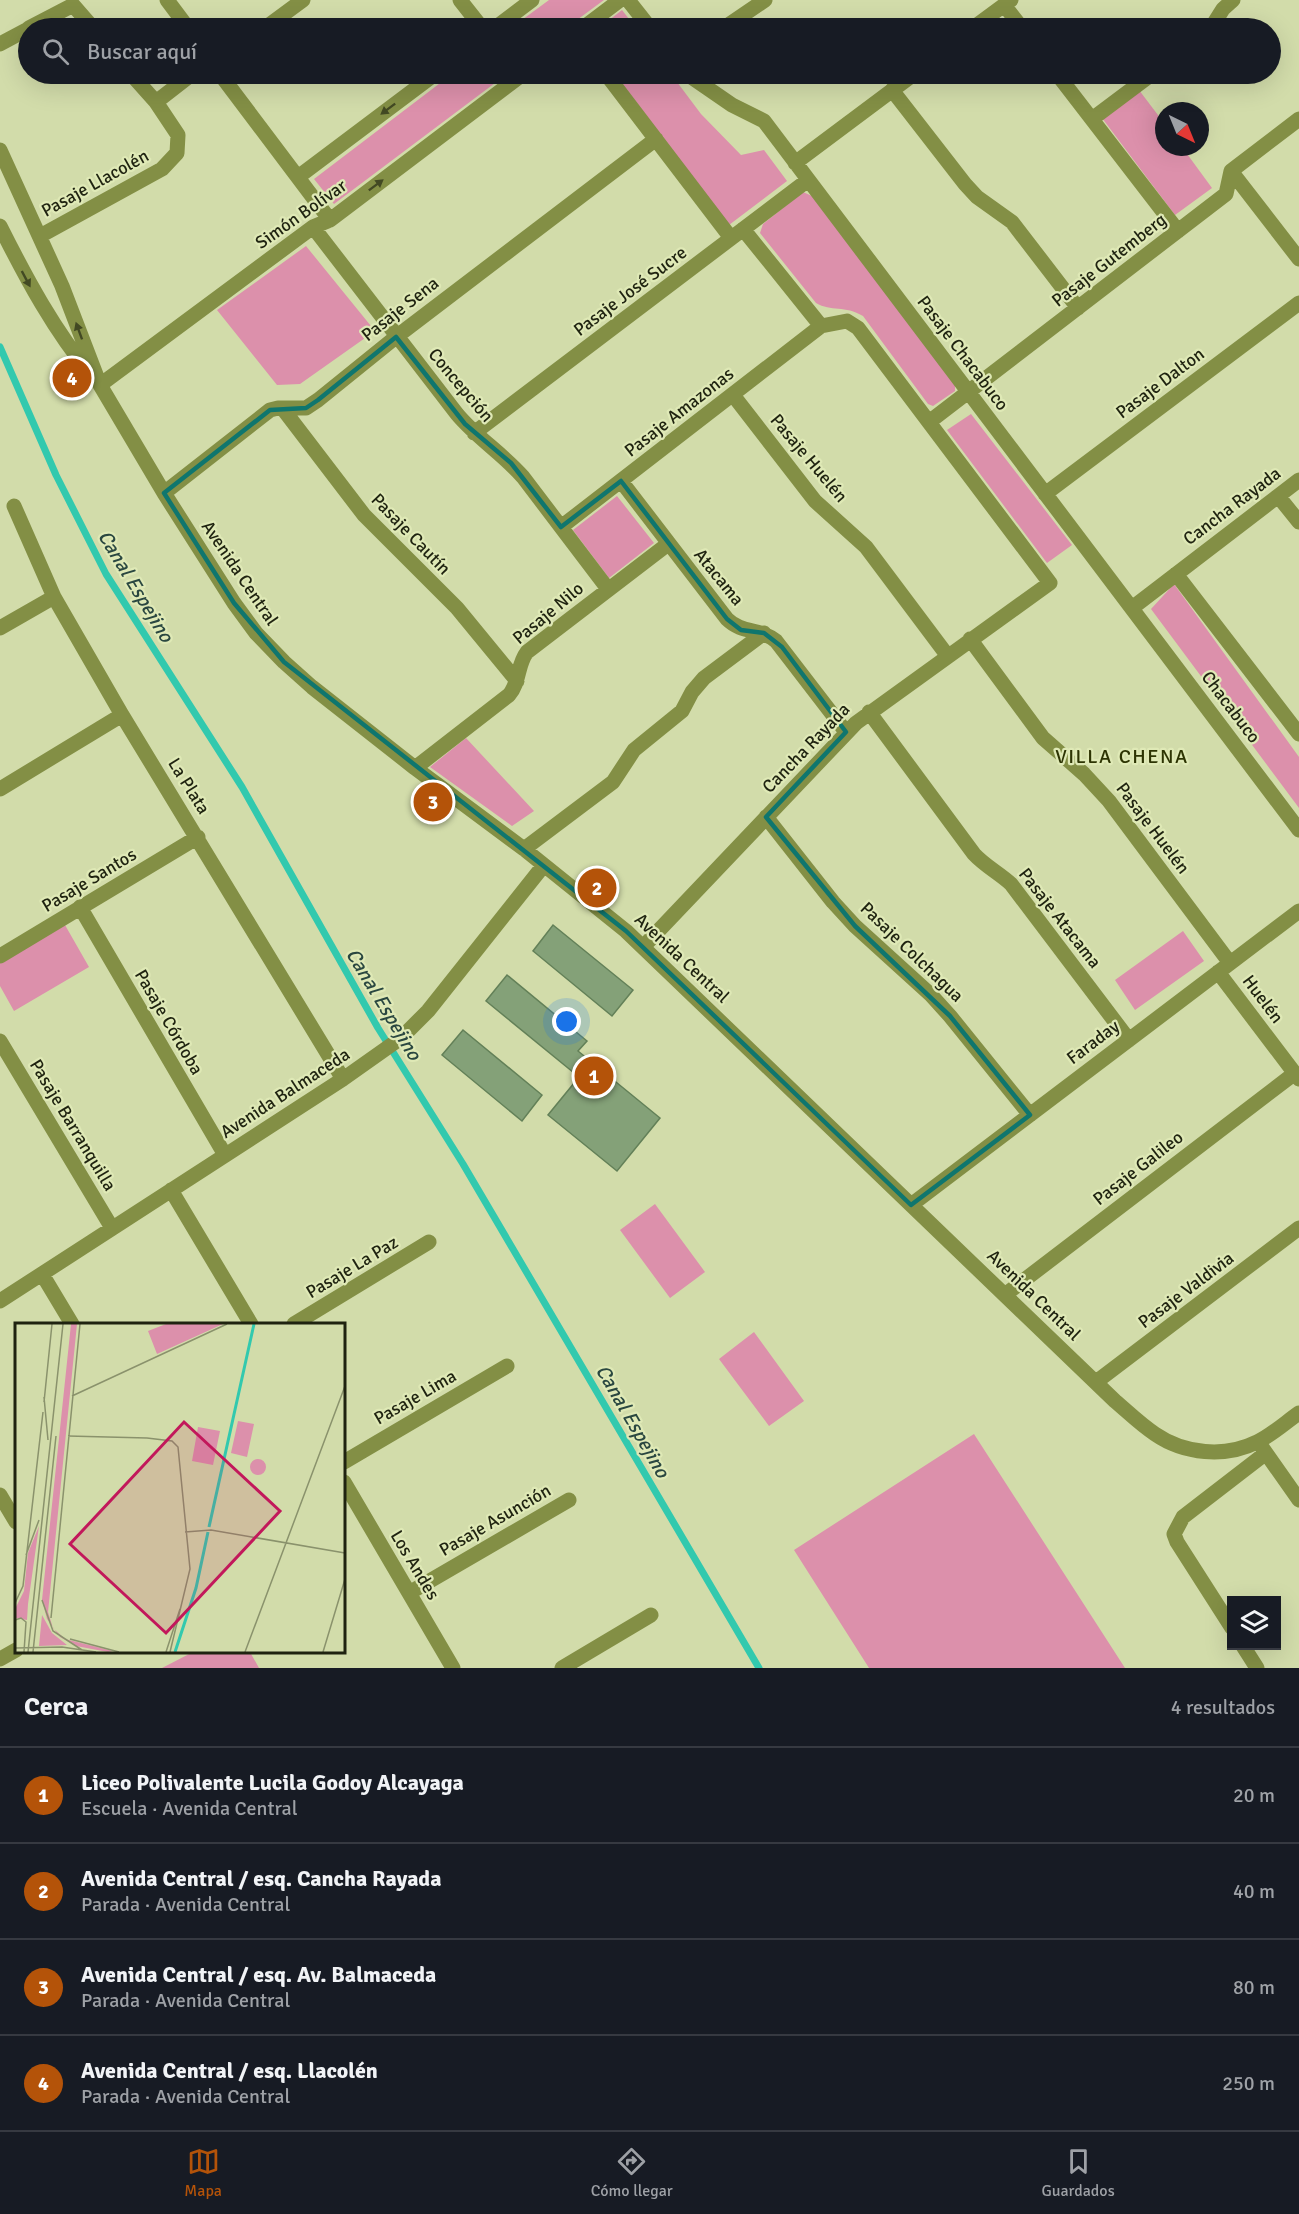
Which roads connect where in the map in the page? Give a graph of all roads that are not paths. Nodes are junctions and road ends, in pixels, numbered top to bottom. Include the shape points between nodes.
1 (167, 0) edge
2 (303, 0) edge
3 (460, 0) edge
4 (532, 0) edge
5 (620, 0) edge
6 (628, 0) edge
7 (765, 0) edge
8 (1233, 0) edge
9 (1008, 2) edge
10 (49, 18) edge
11 (84, 18) edge
12 (180, 18) edge
13 (279, 18) edge
14 (474, 18) edge
15 (508, 18) edge
16 (596, 18) edge
17 (642, 18) edge
18 (739, 18) edge
19 (986, 18) edge
20 (1017, 18) edge
21 (1217, 18) edge
22 (18, 35) edge
23 (0, 44) edge
24 (140, 84) edge
25 (179, 84) edge
26 (228, 84) edge
27 (422, 84) edge
28 (511, 84) edge
29 (614, 84) edge
30 (702, 84) edge
31 (900, 84) edge
32 (1065, 84) edge
33 (1139, 84) edge
34 (892, 90) junction
35 (156, 102) junction
36 (1299, 118) edge
37 (1092, 119) junction
38 (656, 139) junction
39 (0, 150) edge
40 (795, 163) junction
41 (1231, 171) junction
42 (298, 177) junction
43 (808, 180) junction
44 (330, 220) junction
45 (0, 226) edge
46 (313, 227) junction
47 (1178, 231) junction
48 (737, 234) junction
49 (40, 236) junction
50 (1299, 259) edge
51 (1299, 303) edge
52 (1078, 308) junction
53 (821, 326) junction
54 (396, 336) junction
55 (100, 386) junction
56 (968, 392) junction
57 (733, 395) junction
58 (283, 409) junction
59 (929, 422) junction
60 (474, 433) junction
61 (1299, 480) edge
62 (621, 481) junction
63 (164, 493) junction
64 (1045, 494) junction
65 (1278, 496) junction
66 (14, 506) dead end
67 (1299, 522) edge
68 (561, 527) junction
69 (668, 544) junction
70 (1176, 574) junction
71 (608, 589) junction
72 (54, 597) junction
73 (1132, 608) junction
74 (0, 628) edge
75 (764, 633) junction
76 (970, 639) junction
77 (947, 655) junction
78 (517, 681) junction
79 (869, 712) junction
80 (122, 715) junction
81 (846, 732) junction
82 (1299, 734) edge
83 (415, 768) junction
84 (0, 789) edge
85 (766, 817) junction
86 (1299, 830) edge
87 (198, 837) junction
88 (524, 849) junction
89 (544, 866) junction
90 (80, 908) junction
91 (1299, 911) edge
92 (643, 947) junction
93 (0, 956) edge
94 (1224, 967) junction
95 (1128, 1040) junction
96 (0, 1041) edge
97 (1297, 1076) edge
98 (343, 1079) junction
99 (1030, 1115) junction
100 (225, 1155) junction
101 (171, 1190) junction
102 (911, 1205) junction
103 (112, 1228) junction
104 (1299, 1228) edge
105 (429, 1242) dead end
106 (42, 1274) junction
107 (1006, 1294) junction
108 (0, 1301) edge
109 (71, 1323) edge
110 (250, 1323) edge
111 (296, 1323) edge
112 (507, 1366) dead end
113 (1096, 1382) junction
114 (1299, 1413) edge
115 (1262, 1447) junction
116 (345, 1461) edge
117 (345, 1484) edge
118 (0, 1495) edge
119 (569, 1500) dead end
120 (1299, 1500) edge
121 (15, 1520) edge
122 (409, 1593) junction
123 (651, 1616) dead end
124 (1227, 1620) edge
125 (1246, 1650) edge
126 (15, 1651) edge
127 (0, 1659) edge
128 (453, 1668) edge
129 (562, 1668) edge
130 (1257, 1668) edge

1 - 12 street
2 - 13 street
3 - 14 street
4 - 15 street
5 - 16 street
6 - 17 street
7 - 18 street
8 - 21 street
9 - 19 street
9 - 20 street
10 - 11 street via 73,5
22 - 23 street
24 - 35 street, Pasaje Llacolén
25 - 35 street
26 - 42 street
27 -> 42 street, Simón Bolívar
44 -> 28 street, Simón Bolívar
29 - 38 street
30 - 40 street, Pasaje Chacabuco via 764,121
31 - 34 street
32 - 37 street
33 - 37 street
34 - 40 street
34 - 52 street via 965,184 1012,222
35 - 49 street, Pasaje Llacolén via 178,135 177,153 162,169
36 - 41 street
37 - 47 street
38 - 48 street
38 - 54 street, Pasaje Sena
39 - 49 street, Avenida Central
40 - 43 street, Pasaje Chacabuco
41 - 47 street, Pasaje Gutemberg via 1226,194
41 - 50 street
42 - 44 street
43 - 48 street, Pasaje José Sucre
43 - 56 street, Pasaje Chacabuco
44 - 46 street, Simón Bolívar
45 -> 55 street, Avenida Central via 51,322
46 - 54 street, Concepción
46 - 55 street, Simón Bolívar
47 - 52 street, Pasaje Gutemberg
48 - 53 street
48 - 60 street, Pasaje José Sucre
55 -> 49 street, Avenida Central
51 - 64 street, Pasaje Dalton
52 - 56 street, Pasaje Gutemberg
53 - 57 street, Pasaje Amazonas
53 - 59 street via 847,321 858,328
54 - 58 street, Pasaje Sena via 306,408
54 - 60 street, Concepción
55 - 63 street, Avenida Central
56 - 59 street, Pasaje Gutemberg
56 - 64 street, Pasaje Chacabuco
57 - 62 street, Pasaje Amazonas
57 - 77 street, Pasaje Huelén via 815,501 866,547
58 - 63 street, Pasaje Sena via 270,410
58 - 78 street, Pasaje Cautín via 364,515 457,608
59 - 76 street, Cancha Rayada via 1050,583
60 - 68 street, Concepción via 511,463
61 - 65 street, Cancha Rayada
62 - 68 street, Pasaje Amazonas
62 - 69 street, Atacama
63 - 83 street, Avenida Central via 256,633 312,687
64 - 73 street, Pasaje Chacabuco
65 - 67 street
65 - 70 street, Cancha Rayada
66 - 72 street, La Plata
68 - 71 street, Concepción
69 - 71 street, Pasaje Nilo
69 - 75 street, Atacama via 733,625
70 - 73 street, Cancha Rayada
70 - 82 street, Chacabuco
71 - 78 street, Pasaje Nilo via 527,652
72 - 74 street
72 - 80 street, La Plata
73 - 86 street, Chacabuco
75 - 81 street, Atacama via 782,647
75 - 88 street via 704,678 682,711 634,750 613,782
76 - 77 street, Cancha Rayada
76 - 94 street, Pasaje Huelén via 1043,738 1109,801
77 - 79 street, Cancha Rayada
78 - 83 street, Pasaje Nilo via 509,695
79 - 81 street, Cancha Rayada
79 - 95 street, Pasaje Atacama via 974,854 1011,884
80 - 84 street
80 - 87 street, La Plata
81 - 85 street, Cancha Rayada
83 - 88 street, Avenida Central
85 - 92 street, Cancha Rayada
85 - 99 street, Pasaje Colchagua via 833,902 931,995
87 - 90 street, Pasaje Santos
87 - 98 street, La Plata
88 - 89 street, Avenida Central
89 - 92 street, Avenida Central
89 - 98 street, Avenida Balmaceda via 428,1011 401,1038
90 - 93 street, Pasaje Santos
90 - 100 street, Pasaje Córdoba
91 - 94 street, Faraday
92 - 102 street, Avenida Central
94 - 95 street, Faraday
94 - 97 street, Huelén
95 - 99 street, Faraday
96 - 103 street, Pasaje Barranquilla
97 - 107 street, Pasaje Galileo
98 - 100 street, Avenida Balmaceda
99 - 102 street, Faraday
100 - 101 street, Avenida Balmaceda
101 - 103 street, Avenida Balmaceda
101 - 110 street
102 - 107 street, Avenida Central
103 - 106 street, Avenida Balmaceda
104 - 113 street, Pasaje Valdivia
105 - 111 street, Pasaje La Paz
106 - 108 street, Avenida Balmaceda
106 - 109 street
107 - 113 street, Avenida Central
112 - 116 street, Pasaje Lima
113 - 115 street, Avenida Central via 1143,1425 1174,1444 1216,1452
114 - 115 street, Avenida Central
115 - 120 street
115 - 124 street via 1183,1517 1174,1534
117 - 122 street, Los Andes
118 - 121 street
119 - 122 street, Pasaje Asunción
122 - 128 street, Los Andes
123 - 129 street
125 - 130 street
126 - 127 street

